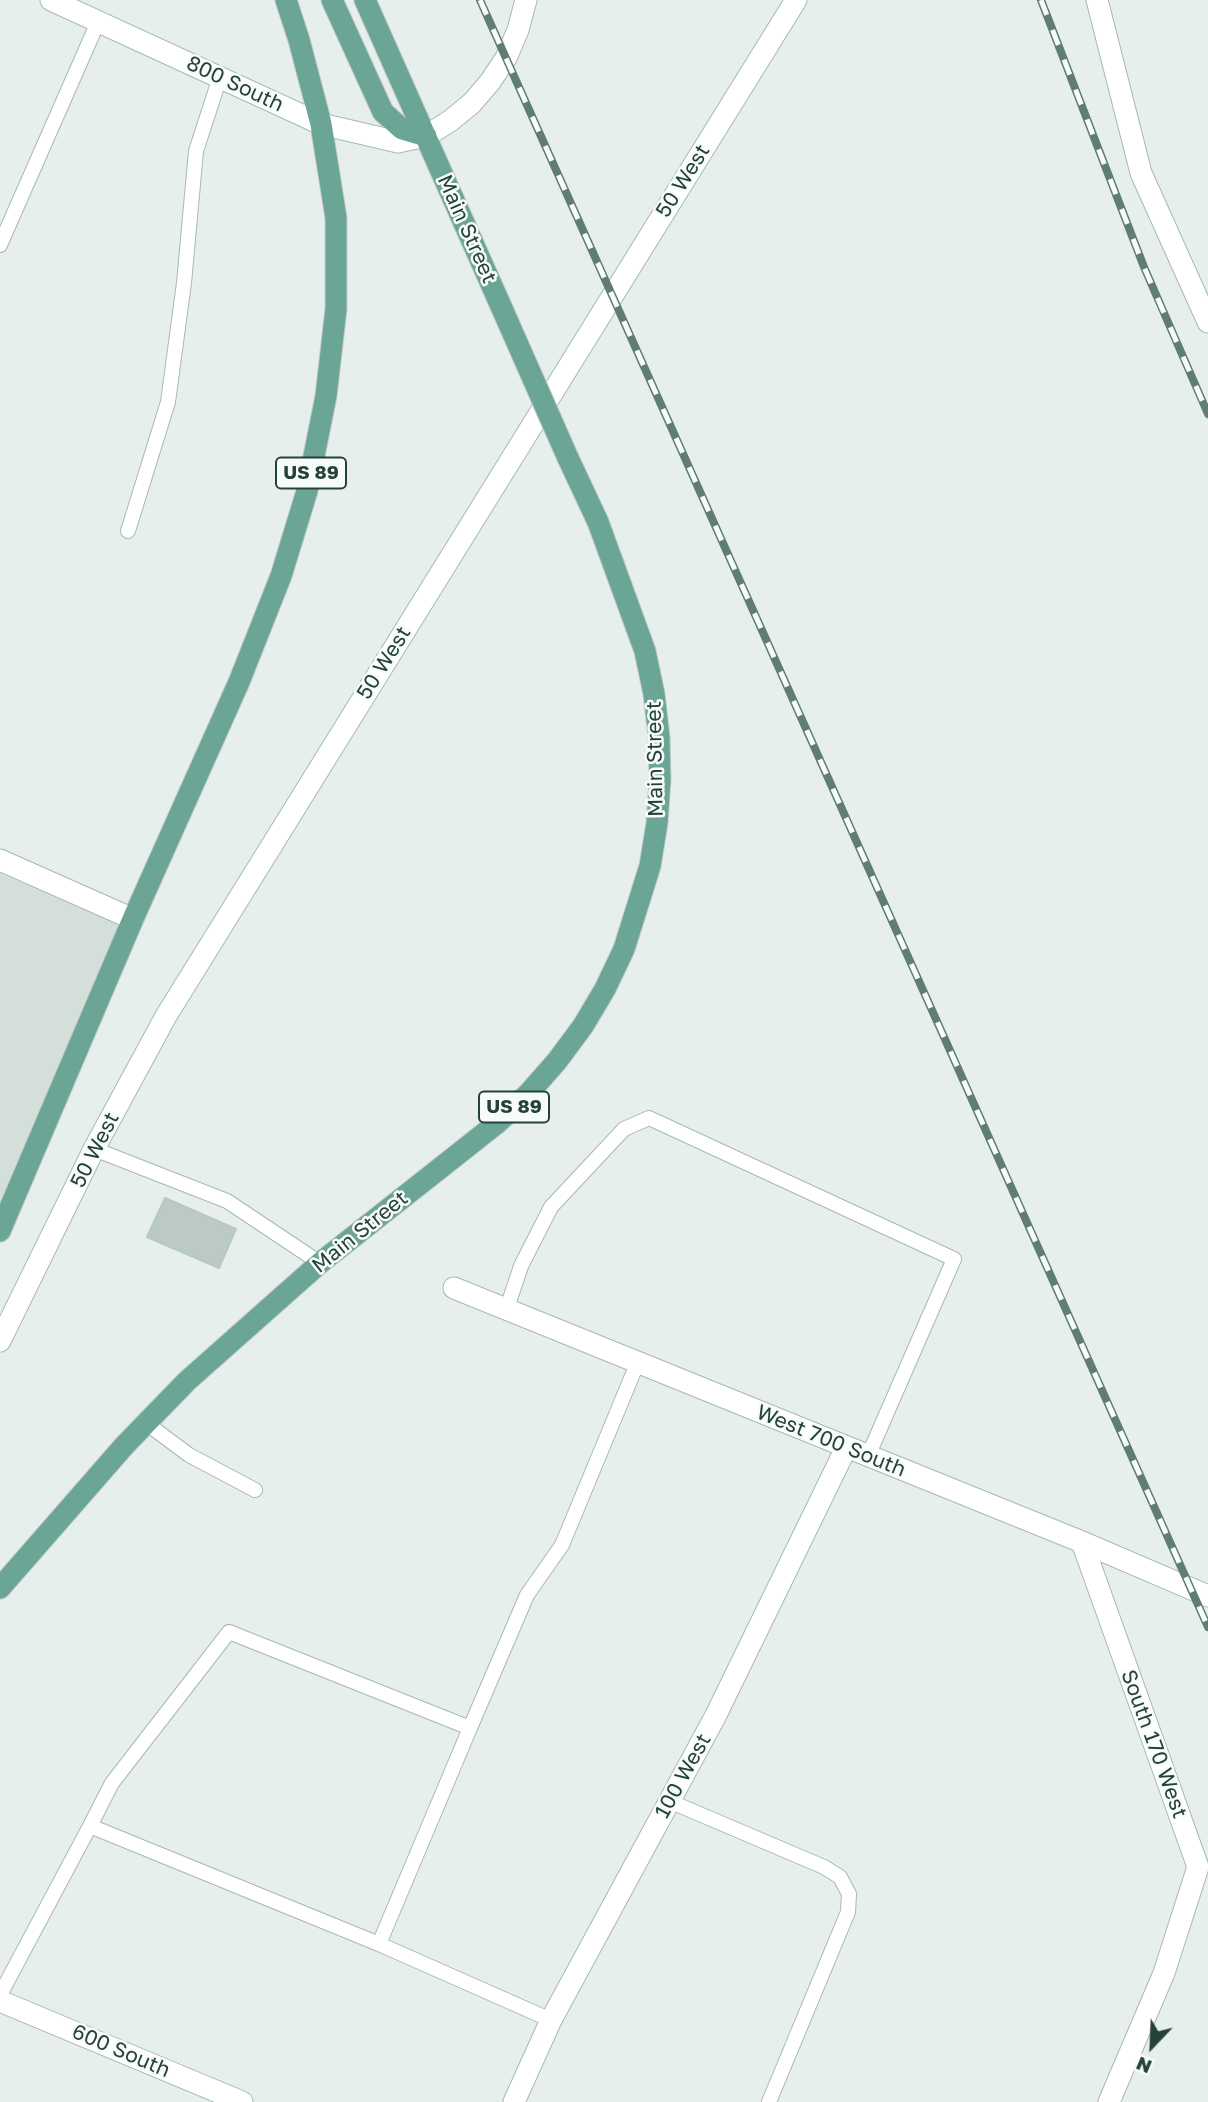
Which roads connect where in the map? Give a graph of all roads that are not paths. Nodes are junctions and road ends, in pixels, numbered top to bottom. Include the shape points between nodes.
1 (51, 0) edge
2 (286, 0) edge
3 (332, 0) edge
4 (365, 0) edge
5 (526, 0) edge
6 (796, 0) edge
7 (1097, 0) edge
8 (98, 22) junction
9 (220, 77) junction
10 (321, 124) junction
11 (426, 136) junction
12 (0, 245) edge
13 (1208, 322) edge
14 (128, 531) dead end
15 (0, 860) edge
16 (133, 919) junction
17 (94, 1149) junction
18 (0, 1231) edge
19 (320, 1263) junction
20 (454, 1288) dead end
21 (506, 1311) junction
22 (0, 1341) edge
23 (637, 1364) junction
24 (146, 1423) junction
25 (846, 1448) junction
26 (868, 1456) junction
27 (254, 1490) dead end
28 (1082, 1542) junction
29 (0, 1588) edge
30 (1208, 1596) edge
31 (470, 1728) junction
32 (669, 1801) junction
33 (90, 1826) junction
34 (379, 1944) junction
35 (0, 1995) edge
36 (0, 2001) edge
37 (551, 2020) junction
38 (242, 2102) edge
39 (514, 2102) edge
40 (769, 2102) edge
41 (1109, 2102) edge

1 - 8 street, 800 South
2 - 10 main road, US 89
3 - 11 main road via 383,112 402,130
4 - 11 main road, US 89
5 - 11 street via 518,30 491,82 472,103
6 - 17 street, 50 West via 166,1016
7 - 13 street via 1141,173
8 - 9 street, 800 South
8 - 12 lane
9 - 10 street, 800 South
9 - 14 lane via 196,150 168,402
10 - 11 street, 800 South via 398,142
10 - 16 main road, US 89 via 336,218 336,309 326,396 307,491 281,576 239,682
11 - 19 main road, Main Street / US 89, bridge via 598,522 645,651 659,737 657,823 650,866 624,950 588,1017 557,1061 496,1124
15 - 16 street
16 - 18 main road, US 89
17 - 19 lane via 228,1201
17 - 22 street, 50 West
19 - 24 main road, Main Street / US 89
20 - 21 street, West 700 South
21 - 23 street, West 700 South
21 - 26 lane via 521,1266 551,1207 624,1129 649,1118 954,1259
23 - 25 street, West 700 South
23 - 31 lane via 562,1545 527,1595
24 - 27 lane via 189,1455
24 - 29 main road, Main Street / US 89
25 - 26 street, West 700 South
25 - 32 street, 100 West
26 - 28 street, West 700 South
28 - 30 street, West 700 South
28 - 41 street, South 170 West via 1198,1867 1164,1973
31 - 33 lane via 229,1632 112,1783
31 - 34 lane
32 - 37 street, 100 West
32 - 40 lane via 824,1867 840,1877 849,1894 848,1912
33 - 34 lane
33 - 35 lane
34 - 37 lane
36 - 38 street, 600 South
37 - 39 street, 100 West

